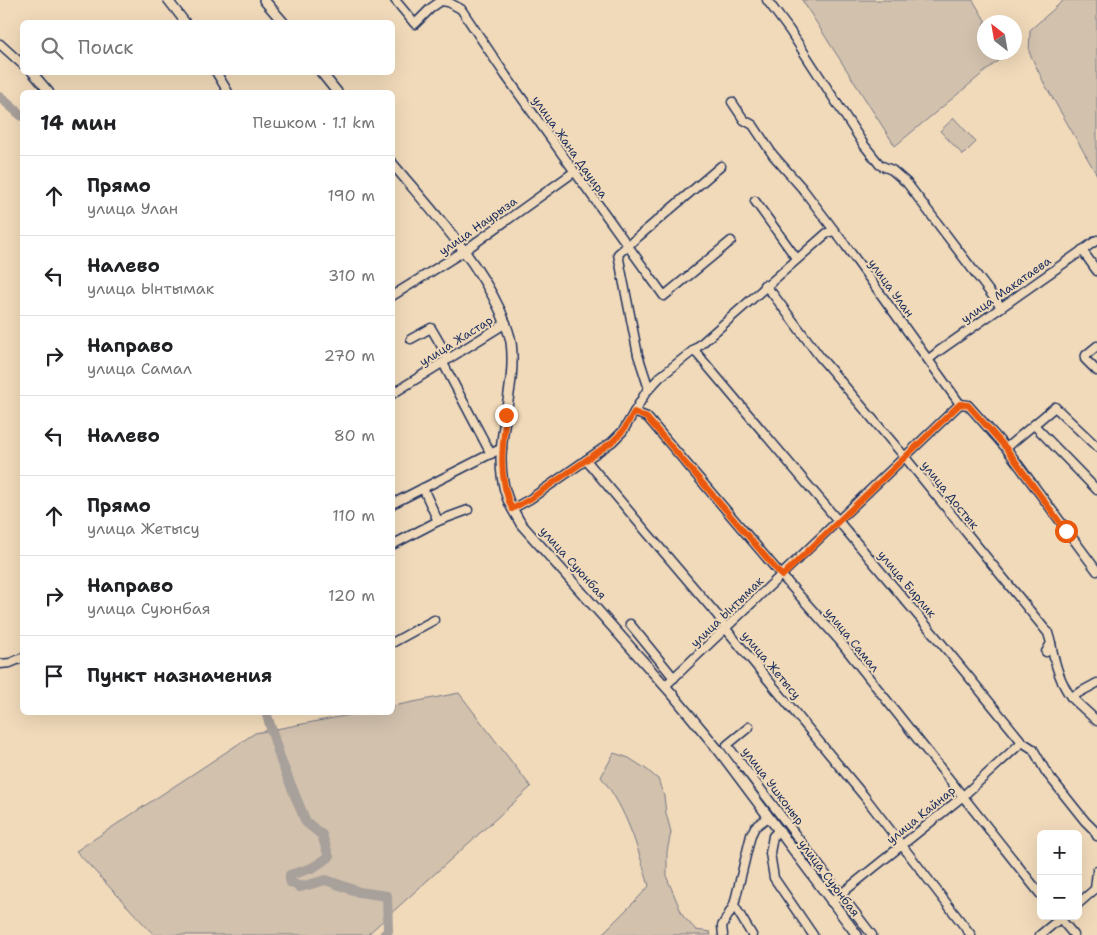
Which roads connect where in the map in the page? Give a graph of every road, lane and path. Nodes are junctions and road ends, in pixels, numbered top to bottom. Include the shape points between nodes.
1 (168, 0) edge
2 (264, 0) edge
3 (395, 0) edge
4 (767, 0) edge
5 (442, 1) edge
6 (183, 20) edge
7 (281, 20) edge
8 (0, 44) edge
9 (20, 62) edge
10 (35, 75) edge
11 (218, 75) edge
12 (323, 75) edge
13 (47, 90) edge
14 (227, 90) edge
15 (334, 90) edge
16 (732, 102) dead end
17 (721, 166) dead end
18 (395, 167) edge
19 (574, 172) junction
20 (755, 201) dead end
21 (834, 231) junction
22 (1097, 240) edge
23 (731, 241) dead end
24 (627, 246) junction
25 (1082, 250) junction
26 (464, 251) junction
27 (797, 260) junction
28 (1097, 271) edge
29 (765, 286) junction
30 (395, 294) edge
31 (1001, 307) junction
32 (506, 323) junction
33 (411, 339) dead end
34 (1097, 346) edge
35 (694, 350) junction
36 (929, 359) junction
37 (446, 361) junction
38 (1097, 371) edge
39 (648, 389) junction
40 (395, 392) edge
41 (960, 404) junction
42 (634, 412) junction
43 (1034, 425) junction
44 (1097, 447) edge
45 (502, 448) junction
46 (1006, 448) junction
47 (491, 454) junction
48 (904, 456) junction
49 (586, 460) junction
50 (423, 488) junction
51 (1097, 490) edge
52 (395, 502) edge
53 (512, 509) junction
54 (468, 510) dead end
55 (438, 521) junction
56 (839, 521) junction
57 (395, 542) edge
58 (1097, 571) edge
59 (782, 576) junction
60 (434, 620) dead end
61 (630, 624) dead end
62 (726, 629) junction
63 (395, 641) edge
64 (1051, 643) junction
65 (1046, 652) dead end
66 (20, 659) edge
67 (0, 664) edge
68 (674, 678) junction
69 (1097, 684) edge
70 (665, 686) junction
71 (1071, 697) junction
72 (1097, 720) edge
73 (749, 727) dead end
74 (1022, 742) junction
75 (962, 796) junction
76 (768, 817) junction
77 (779, 832) junction
78 (1097, 836) edge
79 (902, 846) junction
80 (1097, 871) edge
81 (1037, 890) edge
82 (842, 894) junction
83 (1082, 901) edge
84 (831, 902) junction
85 (734, 905) junction
86 (1057, 920) edge
87 (1062, 920) edge
88 (723, 935) edge
89 (752, 935) edge
90 (813, 935) edge
91 (857, 935) edge
92 (872, 935) edge
93 (972, 935) edge
94 (1040, 935) edge
95 (1074, 935) edge

1 - 6 street
2 - 7 main road
3 - 5 street, улица Жана Дауира via 415,24
4 - 31 street via 864,145 880,165 892,170 907,184
5 - 19 street, улица Жана Дауира via 461,9
8 - 9 street
10 - 13 street
11 - 14 street
12 - 15 main road
16 - 21 street, улица Улан
17 - 24 street
18 - 26 main road, улица Суюнбая
19 - 24 street, улица Жана Дауира
19 - 26 street, улица Наурыза
20 - 27 street
21 - 27 street via 827,233
21 - 36 street, улица Улан
22 - 25 street, улица Макатаева
23 - 24 street, улица Жана Дауира via 664,296
24 - 39 street via 618,254
25 - 28 street
25 - 31 street, улица Макатаева
26 - 30 street, улица Наурыза
26 - 32 main road, улица Суюнбая via 490,288
27 - 29 street
29 - 35 street
29 - 48 street, улица Достык
31 - 36 street, улица Макатаева
32 - 37 street, улица Жастар
32 - 45 main road, улица Суюнбая via 512,362
33 - 37 street via 431,328
34 - 38 street via 1085,359
35 - 39 street
35 - 56 street, улица Бирлик
36 - 41 street
37 - 40 street, улица Жастар
37 - 47 street
39 - 42 street
41 - 46 street via 968,405
41 - 48 street, улица Ынтымак
42 - 49 street via 612,442
42 - 59 street, улица Самал via 647,418
43 - 44 street via 1055,407
43 - 46 street
43 - 51 street
45 - 47 street
45 - 53 main road, улица Суюнбая via 501,468
46 - 58 street
47 - 50 street
48 - 56 street, улица Ынтымак
48 - 64 street, улица Достык via 1048,633
49 - 53 street
49 - 62 street, улица Жетысу
50 - 52 street
50 - 55 street
53 - 70 main road, улица Суюнбая via 521,524
54 - 55 street
55 - 57 street
56 - 59 street, улица Ынтымак
56 - 74 street, улица Бирлик
59 - 62 street, улица Ынтымак
59 - 75 street, улица Самал via 839,640
60 - 63 street
61 - 68 street
62 - 68 street, улица Ынтымак
62 - 79 street, улица Жетысу
64 - 65 street
64 - 71 street, улица Достык
66 - 67 street
68 - 70 street, улица Ынтымак
69 - 71 street
70 - 76 main road, улица Суюнбая
71 - 72 street
73 - 82 street, улица Ушконыр via 727,745
74 - 75 street, улица Кайнар
74 - 78 street, улица Бирлик via 1033,749 1046,772
75 - 79 street, улица Кайнар
75 - 81 street, улица Самал
76 - 77 main road, улица Суюнбая
76 - 85 street via 755,827 751,835
77 - 84 main road, улица Суюнбая
77 - 90 street via 773,836 770,853 774,878
79 - 82 street, улица Кайнар
79 - 93 street, улица Жетысу
80 - 83 street via 1096,889
82 - 84 street, улица Кайнар
82 - 92 street, улица Ушконыр
84 - 91 main road, улица Суюнбая
85 - 88 street via 722,926
85 - 89 street
86 - 94 street
87 - 95 street

